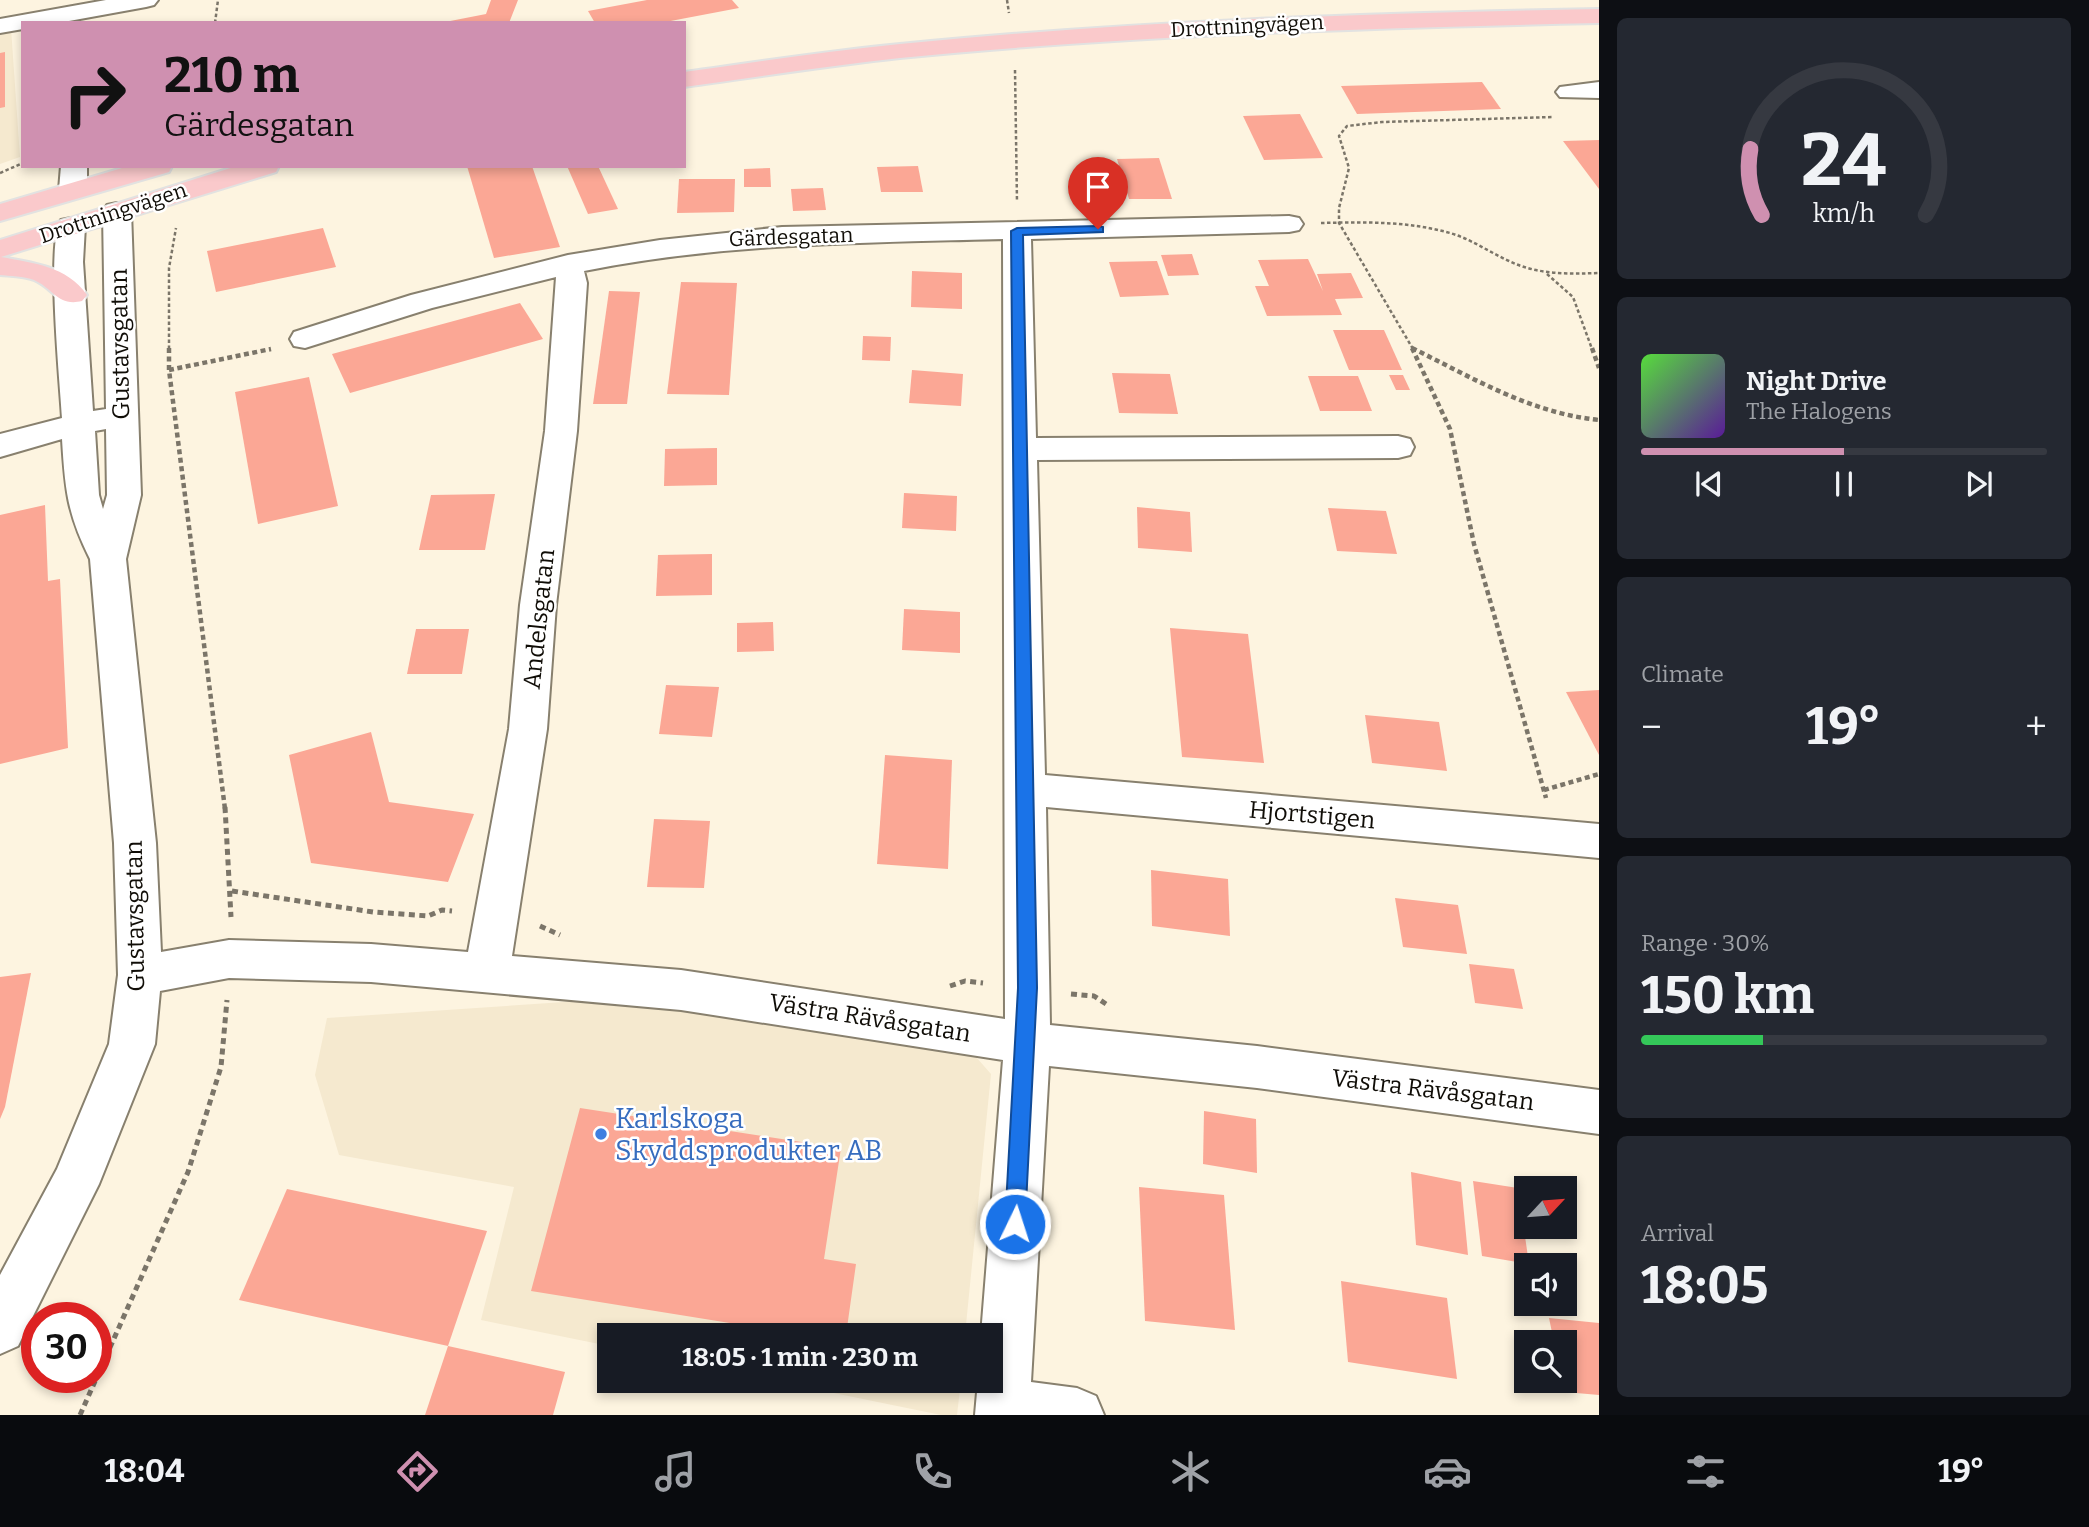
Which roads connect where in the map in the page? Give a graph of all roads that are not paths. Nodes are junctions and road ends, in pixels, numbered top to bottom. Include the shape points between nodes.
1 (146, 0) edge
2 (103, 10) edge
3 (63, 13) edge
4 (1599, 16) edge
5 (24, 21) edge
6 (21, 22) edge
7 (0, 26) edge
8 (896, 51) junction
9 (686, 66) edge
10 (686, 79) edge
11 (1599, 90) edge
12 (1569, 92) dead end
13 (145, 168) edge
14 (259, 168) edge
15 (116, 172) edge
16 (74, 178) edge
17 (117, 211) junction
18 (0, 213) edge
19 (1289, 224) road end
20 (71, 226) junction
21 (1017, 231) junction
22 (0, 249) edge
23 (568, 264) junction
24 (0, 266) edge
25 (72, 295) junction
26 (304, 339) road end
27 (121, 416) junction
28 (79, 424) junction
29 (0, 446) edge
30 (1398, 447) dead end
31 (1020, 449) junction
32 (107, 559) junction
33 (1025, 789) junction
34 (1599, 841) edge
35 (487, 972) junction
36 (140, 975) junction
37 (1027, 1043) junction
38 (1599, 1112) edge
39 (0, 1328) edge
40 (1003, 1410) edge
41 (1077, 1415) edge

1 - 2 street
2 - 3 street
3 - 5 street
4 - 8 main road, Drottningvägen via 1367,19
6 - 7 street
8 - 9 main road, Drottningvägen
8 - 10 main road, Drottningvägen
11 - 12 street
13 - 15 main road, Drottningvägen
14 - 17 main road, Drottningvägen
15 - 16 main road, Drottningvägen
15 - 17 main road
16 - 18 main road, Drottningvägen
16 - 20 main road
17 - 20 main road, Drottningvägen
17 - 27 street, Gustavsgatan
19 - 21 street, Gärdesgatan
20 - 22 main road, Drottningvägen
20 - 25 street, Gustavsgatan
21 - 23 street, Gärdesgatan via 729,239
21 - 31 street
23 - 26 street, Gärdesgatan via 358,320
23 - 35 street, Andelsgatan via 572,284 561,431 538,605 528,729
24 - 25 main road via 43,273
25 - 28 street, Gustavsgatan
27 - 28 street
27 - 32 street, Gustavsgatan via 124,495
28 - 29 street
28 - 32 street, Gustavsgatan via 82,495
30 - 31 street
31 - 33 street
32 - 36 street, Gustavsgatan via 135,843
33 - 34 street, Hjortstigen
33 - 37 street
35 - 36 street, Västra Rävåsgatan via 229,958
35 - 37 street, Västra Rävåsgatan via 681,990
36 - 39 street, Gustavsgatan via 132,1044 75,1184
37 - 38 street, Västra Rävåsgatan via 1256,1067
37 - 40 street
40 - 41 street

